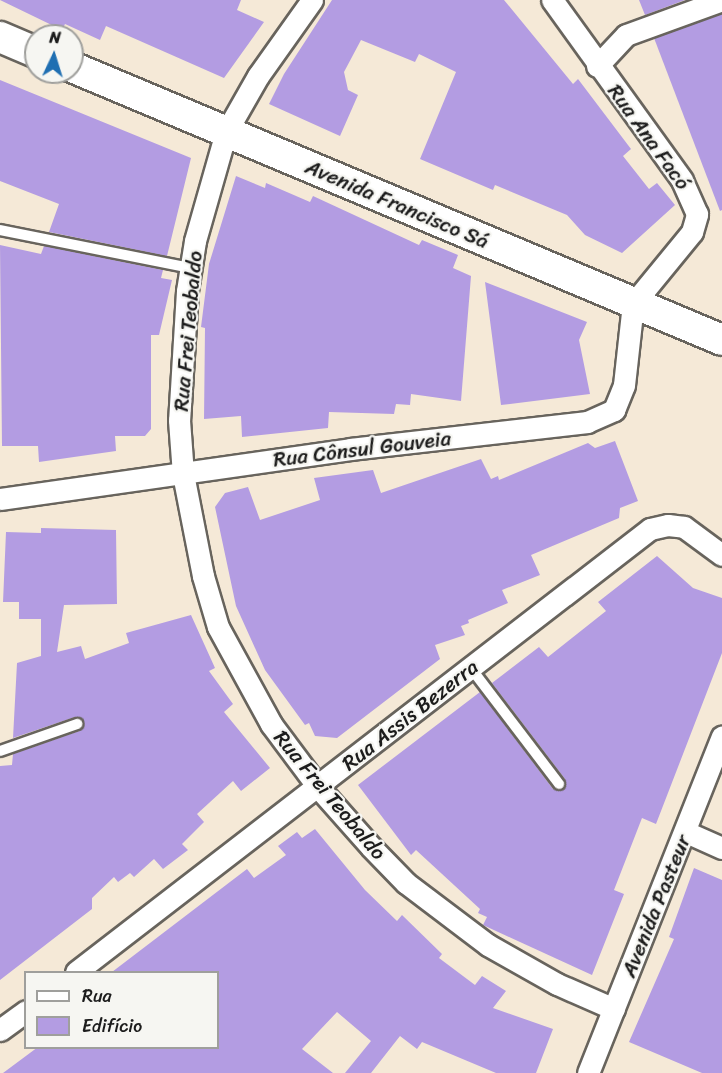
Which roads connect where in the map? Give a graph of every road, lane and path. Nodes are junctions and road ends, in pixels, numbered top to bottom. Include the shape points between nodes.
1 (312, 0) edge
2 (552, 0) edge
3 (722, 0) edge
4 (0, 37) edge
5 (24, 47) edge
6 (597, 66) junction
7 (84, 72) edge
8 (226, 132) junction
9 (0, 230) edge
10 (191, 268) junction
11 (633, 304) junction
12 (722, 340) edge
13 (183, 474) junction
14 (0, 499) edge
15 (722, 555) edge
16 (470, 667) junction
17 (77, 724) dead end
18 (722, 737) edge
19 (0, 751) edge
20 (559, 784) dead end
21 (318, 787) junction
22 (686, 832) junction
23 (722, 848) edge
24 (77, 971) edge
25 (614, 1009) junction
26 (24, 1012) edge
27 (0, 1030) edge
28 (588, 1073) edge

1 - 8 street, Rua Frei Teobaldo via 258,76
2 - 6 street, Rua Ana Facó
3 - 6 street via 626,35
4 - 5 main road
6 - 11 street, Rua Ana Facó via 682,180 697,214 692,232
7 - 8 main road, Avenida Francisco Sá
8 - 10 street, Rua Frei Teobaldo
8 - 11 main road, Avenida Francisco Sá
9 - 10 lane
10 - 13 street, Rua Frei Teobaldo via 180,366
11 - 12 main road, Avenida Francisco Sá
11 - 13 street, Rua Cônsul Gouveia via 622,394 614,410 600,419
13 - 14 street, Rua Cônsul Gouveia
13 - 21 street, Rua Frei Teobaldo via 191,528 218,627 271,724
15 - 16 street, Rua Assis Bezerra via 684,527 654,526
16 - 20 lane
16 - 21 street, Rua Assis Bezerra
17 - 19 lane
18 - 22 street, Avenida Pasteur
21 - 24 street, Rua Assis Bezerra
21 - 25 street, Rua Frei Teobaldo via 406,883 439,909 519,964
22 - 23 street
22 - 25 street, Avenida Pasteur
25 - 28 street, Avenida Pasteur
26 - 27 street

